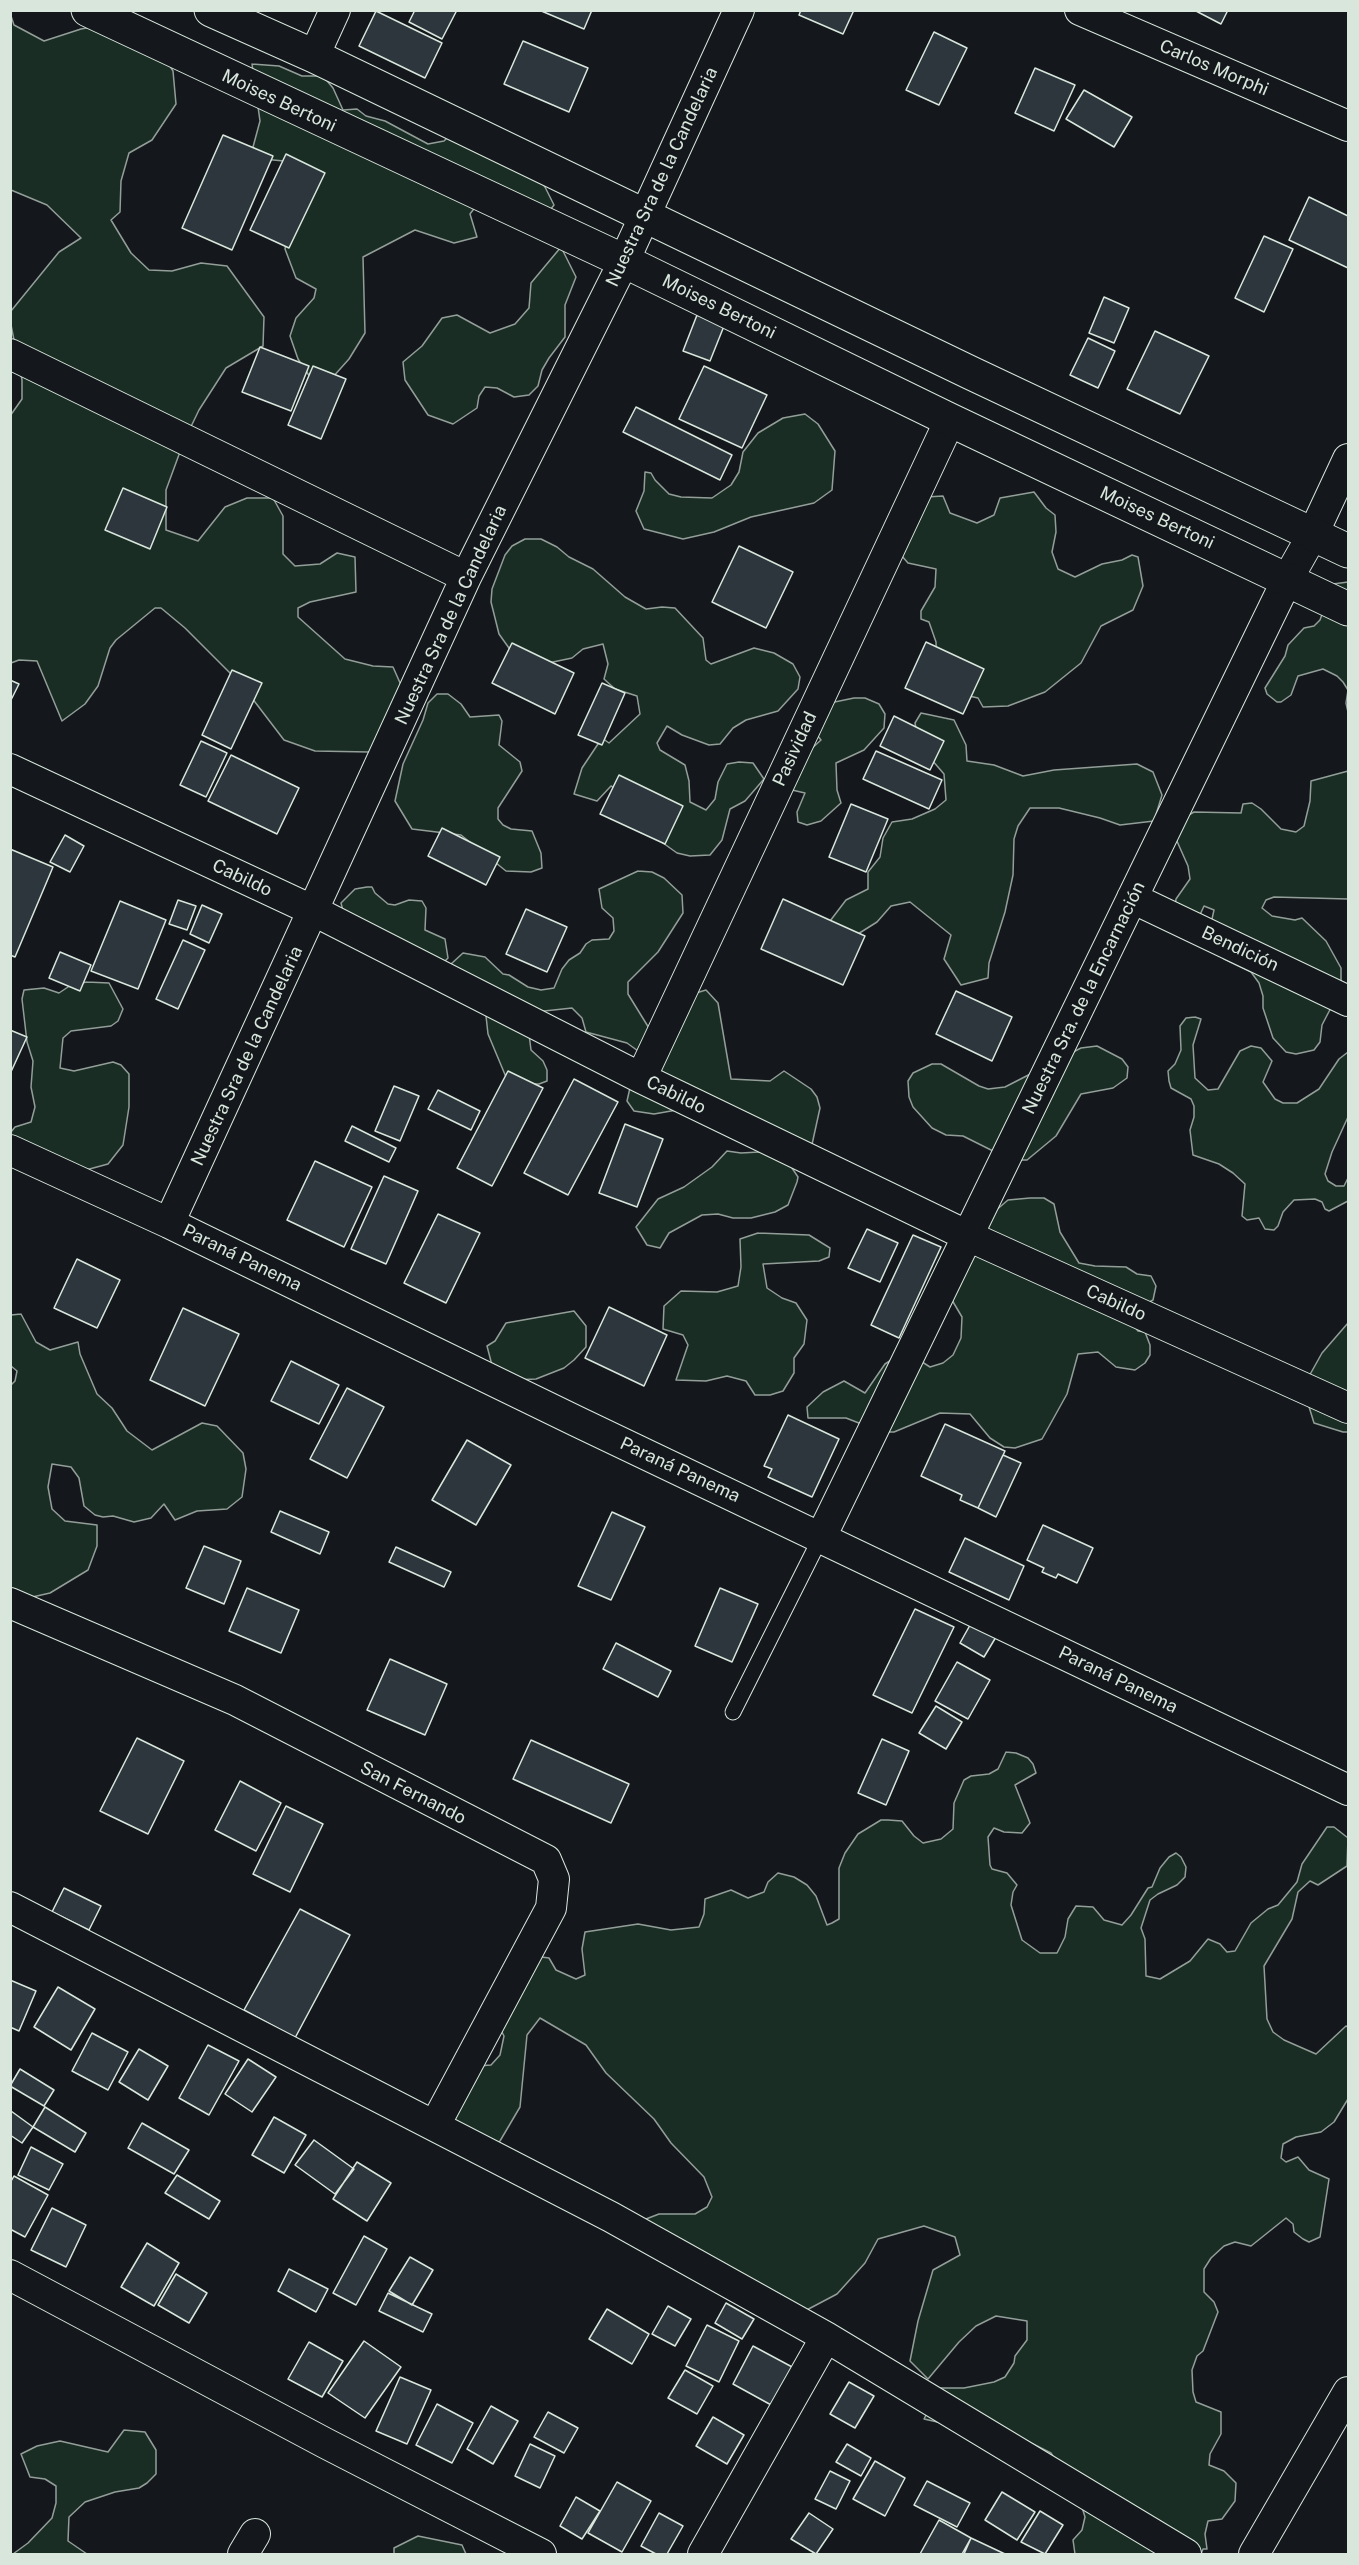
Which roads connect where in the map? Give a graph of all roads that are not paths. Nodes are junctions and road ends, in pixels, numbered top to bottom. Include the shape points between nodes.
1 (88, 10) edge
2 (211, 10) edge
3 (335, 10) edge
4 (739, 10) edge
5 (1080, 10) edge
6 (314, 56) junction
7 (1348, 126) edge
8 (645, 214) junction
9 (624, 261) junction
10 (10, 354) edge
11 (950, 420) junction
12 (1348, 459) edge
13 (1313, 534) junction
14 (1348, 551) edge
15 (466, 577) junction
16 (1287, 580) junction
17 (1348, 609) edge
18 (10, 769) edge
19 (1132, 898) junction
20 (314, 911) junction
21 (1348, 1001) edge
22 (640, 1078) junction
23 (10, 1150) edge
24 (169, 1223) junction
25 (968, 1236) junction
26 (1348, 1408) edge
27 (821, 1537) junction
28 (10, 1603) edge
29 (733, 1712) dead end
30 (1348, 1791) edge
31 (10, 1907) edge
32 (435, 2125) junction
33 (10, 2275) edge
34 (826, 2337) junction
35 (1348, 2392) edge
36 (541, 2554) edge
37 (703, 2554) edge
38 (1186, 2554) edge
39 (1254, 2554) edge

1 - 9 street, Moises Bertoni
2 - 6 street
3 - 6 street
4 - 8 street, Nuestra Sra de la Candelaria
5 - 7 street, Carlos Morphi
6 - 8 street
8 - 9 street, Nuestra Sra de la Candelaria
8 - 13 street
9 - 11 street, Moises Bertoni
9 - 15 street, Nuestra Sra de la Candelaria
10 - 15 street
11 - 16 street, Moises Bertoni
11 - 22 street, Pasividad
12 - 13 street, Nuestra Sra. de la Encarnación
13 - 14 street
13 - 16 street, Nuestra Sra. de la Encarnación
15 - 20 street, Nuestra Sra de la Candelaria
16 - 17 street, Moises Bertoni
16 - 19 street, Nuestra Sra. de la Encarnación
18 - 20 street, Cabildo
19 - 21 street, Bendición
19 - 25 street, Nuestra Sra. de la Encarnación
20 - 22 street, Cabildo
20 - 24 street, Nuestra Sra de la Candelaria
22 - 25 street, Cabildo
23 - 24 street, Paraná Panema
24 - 27 street, Paraná Panema
25 - 26 street, Cabildo
25 - 27 street, Nuestra Sra. de la Encarnación
27 - 29 lane
27 - 30 street, Paraná Panema
28 - 32 street, San Fernando via 235,1701 546,1860 554,1879 551,1908
31 - 32 street
32 - 34 street via 611,2217
33 - 36 street
34 - 37 street
34 - 38 street
35 - 39 street

